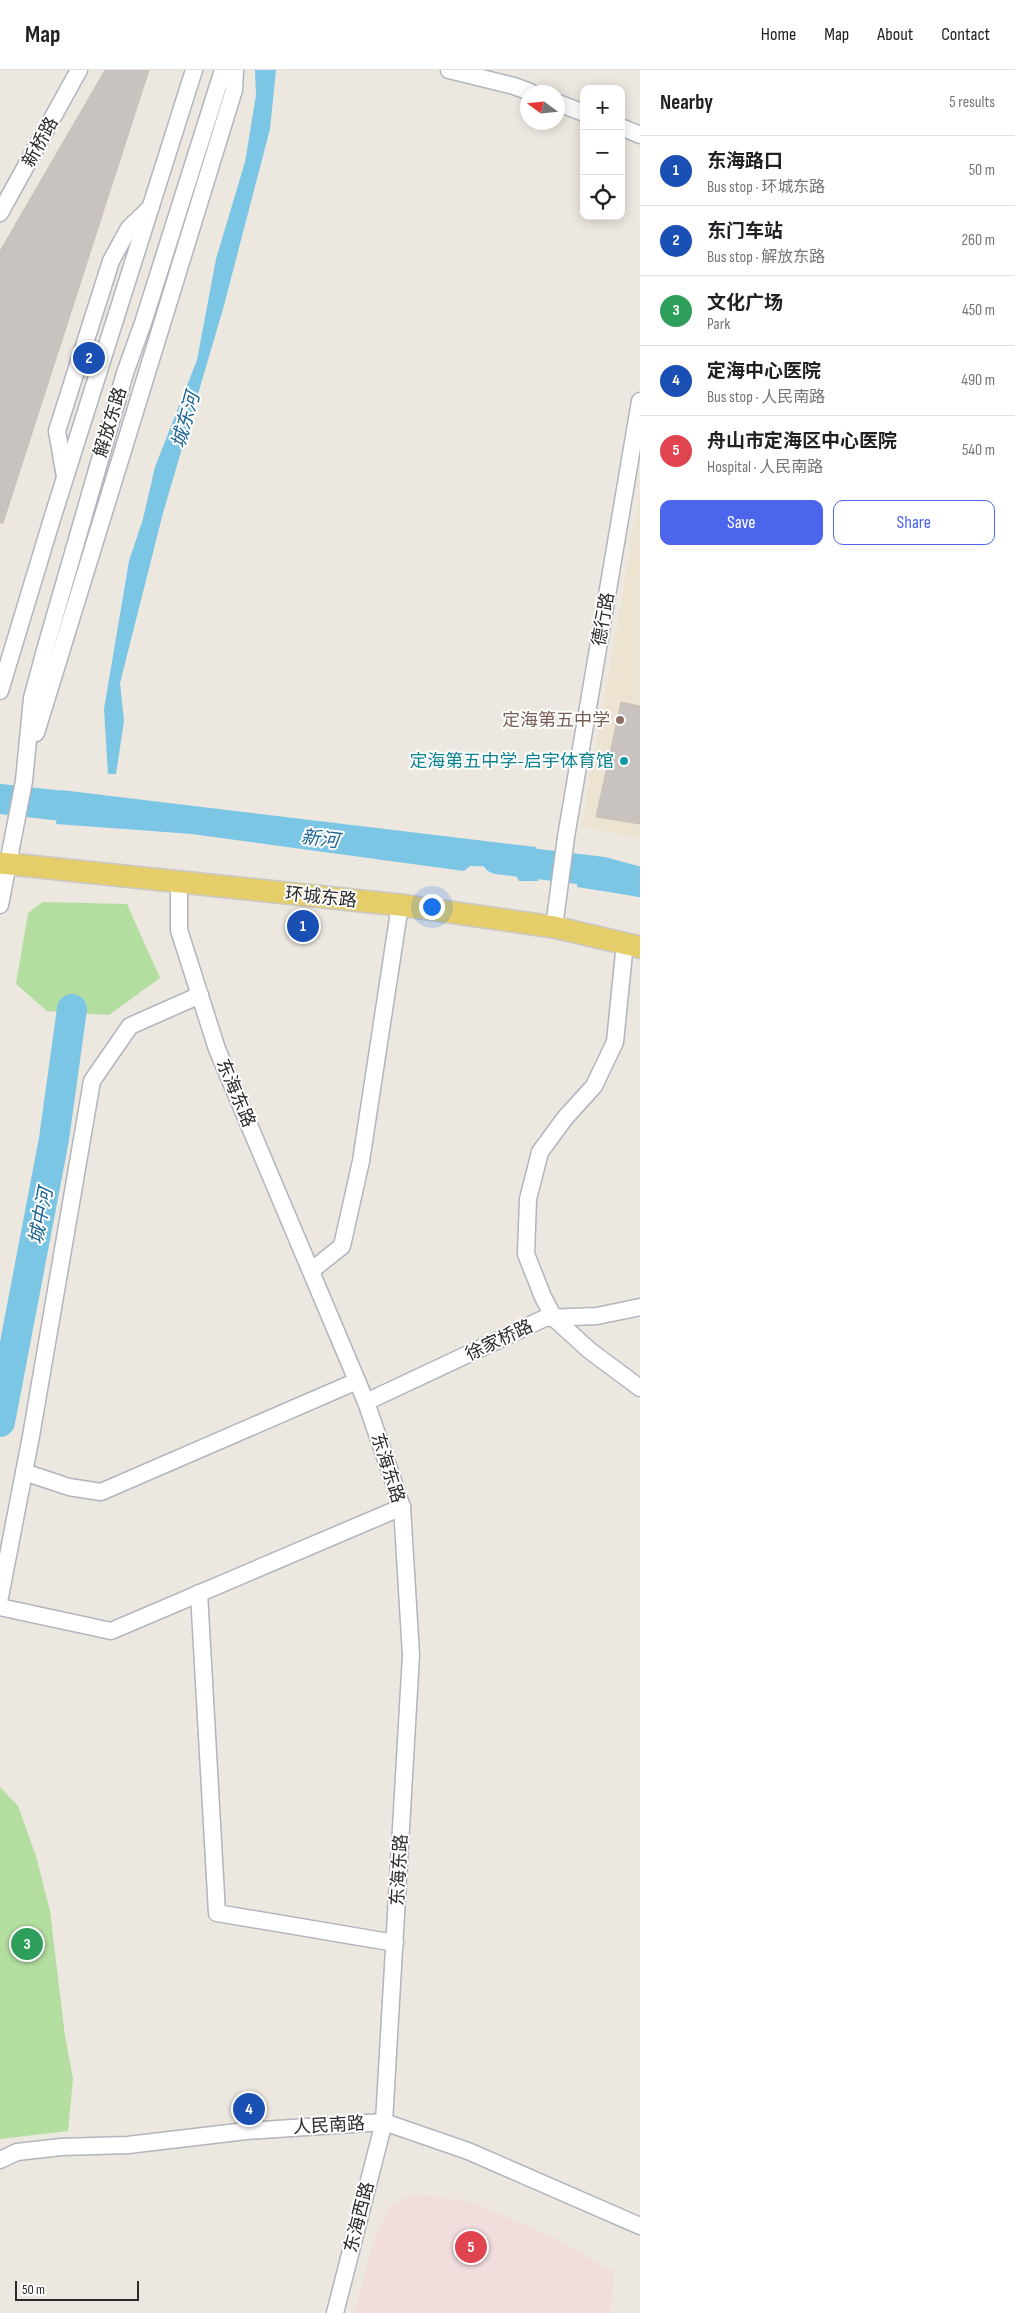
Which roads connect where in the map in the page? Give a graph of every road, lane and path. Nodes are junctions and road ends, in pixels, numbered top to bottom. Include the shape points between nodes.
1 (79, 70) edge
2 (194, 70) edge
3 (223, 70) edge
4 (235, 70) edge
5 (449, 70) edge
6 (520, 88) edge
7 (565, 106) edge
8 (580, 111) edge
9 (625, 128) edge
10 (640, 134) edge
11 (152, 206) junction
12 (0, 213) edge
13 (640, 401) edge
14 (66, 479) junction
15 (91, 486) junction
16 (0, 691) edge
17 (24, 775) junction
18 (4, 863) edge
19 (179, 882) junction
20 (0, 905) edge
21 (400, 905) junction
22 (554, 927) junction
23 (632, 945) edge
24 (200, 994) junction
25 (311, 1271) junction
26 (640, 1307) edge
27 (554, 1318) junction
28 (357, 1381) junction
29 (640, 1388) edge
30 (366, 1402) junction
31 (24, 1472) junction
32 (402, 1507) junction
33 (199, 1593) junction
34 (0, 1596) edge
35 (0, 1607) edge
36 (395, 1943) junction
37 (384, 2122) junction
38 (0, 2160) edge
39 (640, 2226) edge
40 (336, 2313) edge

1 - 12 street, 新桥路
2 - 11 street
3 - 15 street, 解放东路
4 - 17 street via 234,90
5 - 6 street
7 - 8 street
9 - 10 street
11 - 14 street
11 - 14 street via 129,228 108,270 57,431
13 - 22 street, 德行路 via 566,836
14 - 15 street
14 - 16 street
15 - 17 street, 解放东路 via 32,698
17 - 18 street via 16,823
18 - 19 main road, 环城东路
18 - 20 street
19 - 21 main road, 环城东路
19 - 24 street, 东海东路 via 179,930
21 - 22 main road, 环城东路
21 - 25 street via 361,1161 342,1246
22 - 23 main road, 环城东路
23 - 27 street via 615,1042 594,1086 540,1152 528,1200 526,1254
24 - 25 street, 东海东路 via 217,1049
24 - 31 street via 130,1026 92,1081
25 - 28 street, 东海东路
26 - 27 street, 徐家桥路 via 598,1316
27 - 29 street via 589,1350
27 - 30 street, 徐家桥路 via 545,1318
28 - 30 street, 东海东路
28 - 31 street via 101,1492 69,1487
30 - 32 street, 东海东路
31 - 34 street
32 - 33 street
32 - 36 street, 东海东路 via 411,1656
33 - 35 street via 111,1631
33 - 36 street via 216,1913
36 - 37 street, 东海东路
37 - 38 street, 人民南路 via 246,2130 128,2145 52,2148 17,2152
37 - 39 street, 人民南路 via 468,2151
37 - 40 street, 东海西路

